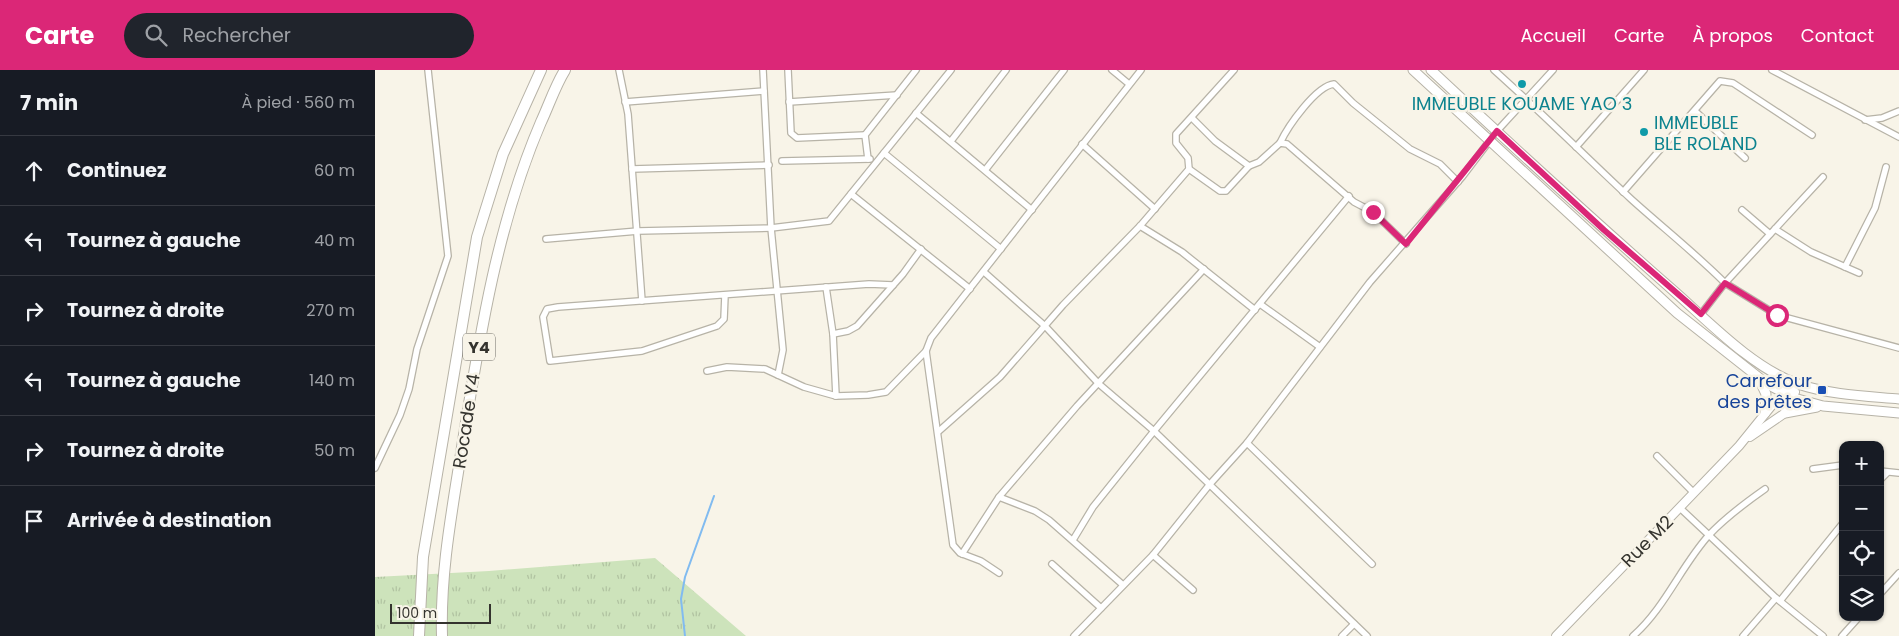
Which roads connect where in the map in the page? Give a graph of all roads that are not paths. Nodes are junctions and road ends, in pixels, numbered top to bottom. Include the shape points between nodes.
1 (428, 70) edge
2 (541, 70) edge
3 (565, 70) edge
4 (619, 70) edge
5 (763, 70) edge
6 (788, 70) edge
7 (916, 70) edge
8 (951, 70) edge
9 (1006, 70) edge
10 (1064, 70) edge
11 (1112, 70) edge
12 (1141, 70) edge
13 (1234, 70) edge
14 (1413, 70) edge
15 (1431, 70) edge
16 (1494, 70) edge
17 (1553, 70) edge
18 (1644, 70) edge
19 (1772, 70) edge
20 (1786, 70) edge
21 (1782, 76) junction
22 (1129, 84) junction
23 (764, 91) junction
24 (897, 95) junction
25 (1526, 99) junction
26 (625, 102) junction
27 (789, 102) junction
28 (1695, 111) junction
29 (1899, 111) edge
30 (916, 113) junction
31 (1192, 118) junction
32 (1865, 120) junction
33 (1497, 131) junction
34 (865, 135) junction
35 (1812, 135) dead end
36 (1899, 137) edge
37 (1490, 140) junction
38 (951, 141) junction
39 (1280, 143) junction
40 (1082, 144) junction
41 (1576, 147) junction
42 (882, 156) junction
43 (1745, 158) dead end
44 (868, 159) junction
45 (782, 161) dead end
46 (769, 165) junction
47 (1249, 166) junction
48 (1886, 167) dead end
49 (632, 169) junction
50 (986, 169) junction
51 (1189, 169) junction
52 (1823, 177) dead end
53 (1457, 182) junction
54 (1623, 192) junction
55 (851, 194) junction
56 (1349, 196) junction
57 (1155, 209) junction
58 (1032, 210) junction
59 (1742, 210) dead end
60 (1140, 226) junction
61 (771, 228) junction
62 (638, 231) junction
63 (1772, 232) junction
64 (546, 239) dead end
65 (1406, 244) junction
66 (921, 249) junction
67 (1001, 249) junction
68 (1845, 267) junction
69 (1204, 269) junction
70 (984, 272) junction
71 (1859, 273) dead end
72 (1725, 283) junction
73 (893, 285) junction
74 (826, 287) junction
75 (970, 289) junction
76 (777, 291) junction
77 (725, 295) junction
78 (642, 301) junction
79 (1259, 304) junction
80 (1255, 310) junction
81 (1701, 314) junction
82 (1045, 326) junction
83 (833, 334) junction
84 (1320, 347) junction
85 (1899, 348) edge
86 (926, 351) junction
87 (707, 370) dead end
88 (778, 375) junction
89 (1757, 377) junction
90 (1099, 384) junction
91 (1797, 384) junction
92 (836, 396) junction
93 (1790, 396) junction
94 (1899, 399) edge
95 (1823, 406) junction
96 (1765, 413) junction
97 (1785, 413) junction
98 (1899, 413) edge
99 (939, 431) junction
100 (1154, 431) junction
101 (1247, 443) junction
102 (1739, 446) junction
103 (1657, 456) dead end
104 (1839, 466) edge
105 (375, 468) edge
106 (1813, 469) dead end
107 (1884, 472) edge
108 (1898, 474) edge
109 (1209, 484) junction
110 (1765, 489) dead end
111 (1693, 492) junction
112 (999, 497) junction
113 (1680, 508) junction
114 (1839, 528) edge
115 (1709, 536) junction
116 (1073, 540) junction
117 (962, 554) junction
118 (1153, 555) junction
119 (1052, 564) dead end
120 (1372, 564) dead end
121 (999, 573) dead end
122 (1899, 573) edge
123 (1893, 580) junction
124 (1123, 584) junction
125 (1899, 585) edge
126 (1193, 590) dead end
127 (1884, 590) edge
128 (1779, 600) junction
129 (1101, 608) junction
130 (1855, 621) edge
131 (1354, 624) junction
132 (419, 636) edge
133 (442, 636) edge
134 (1074, 636) edge
135 (1342, 636) edge
136 (1367, 636) edge
137 (1556, 636) edge
138 (1633, 636) edge
139 (1743, 636) edge
140 (1823, 636) edge
141 (1842, 636) edge

1 - 105 street via 448,256 417,349 400,416
2 - 132 highway, Rocade Y4 / Y4 via 503,154 477,237 423,557
3 - 133 highway, Rocade Y4 / Y4 via 525,160 502,240 475,365 445,550
4 - 26 street
5 - 23 street
6 - 27 street
7 - 24 street
8 - 30 street
9 - 38 street
10 - 50 street
11 - 22 street
12 - 22 street
13 - 31 street
14 - 37 main road
15 - 33 main road
16 - 25 street
17 - 25 street
18 - 41 street
19 - 21 street
20 - 21 street
21 - 32 street
22 - 40 street
23 - 26 street
23 - 46 street
24 - 27 street
24 - 34 street
25 - 33 street
25 - 41 street
26 - 49 street
27 - 34 street via 791,133 797,138
28 - 35 street via 1720,81 1727,80
28 - 43 street
28 - 54 street
29 - 32 street
30 - 38 street
30 - 42 street
31 - 47 street via 1215,141
31 - 51 street via 1176,137 1176,144 1188,158
32 - 36 street
33 - 37 street
33 - 81 main road
34 - 44 street
37 - 53 street
37 - 89 main road via 1677,313
38 - 50 street
39 - 47 street via 1259,162
39 - 53 street via 1307,104 1328,85 1335,84 1353,103 1410,149 1440,164
39 - 56 street via 1287,144
40 - 57 street
40 - 58 street
41 - 54 street
42 - 44 street
42 - 55 street
42 - 67 street
44 - 45 street
46 - 49 street
46 - 61 street
47 - 51 street via 1226,191 1221,191
48 - 68 street via 1875,208
49 - 62 street
50 - 58 street
51 - 57 street
52 - 63 street
53 - 65 street
54 - 72 street via 1689,247
55 - 61 street via 829,221
55 - 66 street
56 - 65 street via 1373,212
56 - 79 street
57 - 60 street
58 - 67 street
59 - 63 street
60 - 69 street
60 - 82 street
61 - 62 street
61 - 76 street
62 - 64 street
62 - 78 street
63 - 68 street
63 - 72 street
65 - 84 street via 1370,282
66 - 73 street
66 - 75 street
67 - 70 street
68 - 71 street
69 - 80 street
69 - 90 street
70 - 75 street
70 - 82 street
72 - 81 street
72 - 85 street via 1777,315
73 - 74 street
73 - 83 street via 857,326
74 - 76 street
74 - 83 street
75 - 86 street via 931,338
76 - 77 street
76 - 88 street via 783,350
77 - 78 street
77 - 78 street via 724,319 717,326 641,351 550,361 543,317 547,309
79 - 80 street
79 - 84 street
80 - 100 street
81 - 91 main road via 1768,369
82 - 90 street
82 - 99 street via 1000,377
83 - 92 street
84 - 101 street
86 - 92 street via 886,392
86 - 99 street
87 - 88 street via 765,368
88 - 92 street
89 - 93 main road
89 - 96 main road via 1766,394
90 - 100 street
90 - 112 street
91 - 93 street, Rue M2
91 - 94 main road via 1829,392
93 - 95 main road
93 - 96 street, Rue M2
93 - 97 street, Rue M2
95 - 97 main road
95 - 98 main road
96 - 102 street, Rue M2
97 - 102 street, Rue M2
99 - 117 street via 953,545
100 - 109 street
100 - 116 street via 1093,507
101 - 109 street
101 - 120 street
102 - 111 street, Rue M2
103 - 111 street
104 - 106 street
107 - 108 street
109 - 118 street
109 - 131 street
110 - 115 street via 1742,505
111 - 113 street, Rue M2
112 - 116 street via 1035,511
112 - 117 street
113 - 115 street
113 - 137 street, Rue M2
114 - 128 street
115 - 128 street
115 - 138 street via 1652,616
116 - 124 street
117 - 121 street
118 - 124 street
118 - 126 street
119 - 129 street
122 - 123 street
123 - 125 street
123 - 127 street
124 - 129 street
128 - 139 street
128 - 140 street
129 - 134 street
130 - 141 street
131 - 135 street
131 - 136 street

